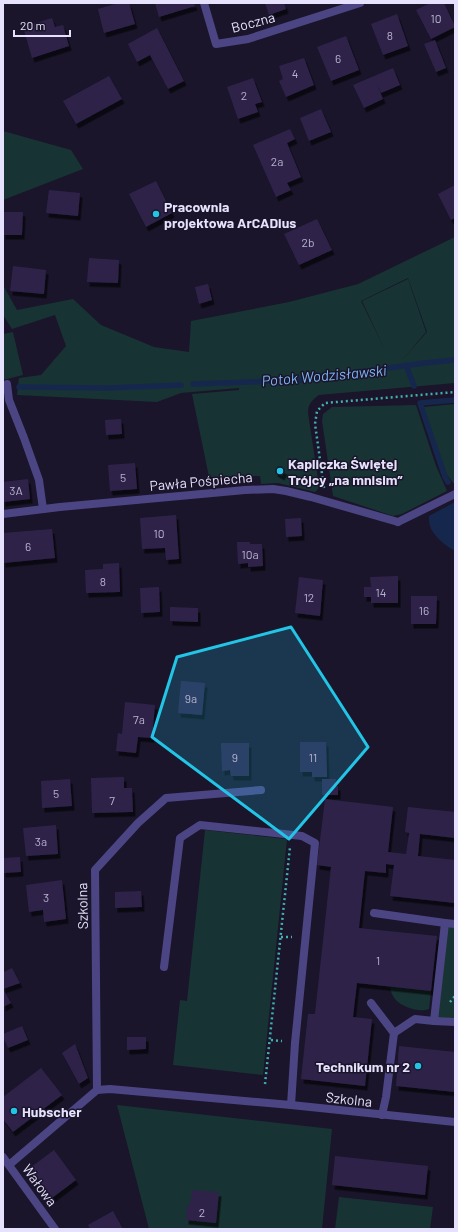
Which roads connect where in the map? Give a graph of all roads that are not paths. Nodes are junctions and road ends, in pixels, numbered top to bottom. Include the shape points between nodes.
1 (204, 3) edge
2 (360, 3) edge
3 (7, 384) dead end
4 (455, 494) edge
5 (44, 509) junction
6 (3, 514) edge
7 (261, 790) dead end
8 (374, 913) dead end
9 (445, 923) junction
10 (455, 924) edge
11 (164, 967) dead end
12 (371, 1003) dead end
13 (434, 1021) junction
14 (455, 1022) edge
15 (394, 1033) junction
16 (96, 1090) junction
17 (291, 1105) junction
18 (382, 1115) junction
19 (455, 1122) edge
20 (3, 1157) edge
21 (9, 1165) junction
22 (56, 1229) edge

1 - 2 street, Boczna via 216,44 248,39
3 - 5 street via 9,400 39,480
4 - 5 street, Pawła Pośpiecha via 398,522 273,489
5 - 6 street, Pawła Pośpiecha
7 - 16 street, Szkolna via 166,798 138,823 95,870
8 - 9 street
9 - 10 street
9 - 13 street
11 - 17 street via 180,838 200,825 302,836 315,843
12 - 15 street
13 - 14 street
13 - 15 street via 415,1019
15 - 18 street
16 - 17 street, Szkolna via 110,1089
16 - 21 street
17 - 18 street, Szkolna
18 - 19 street, Szkolna
20 - 21 street, Wałowa
21 - 22 street, Wałowa

